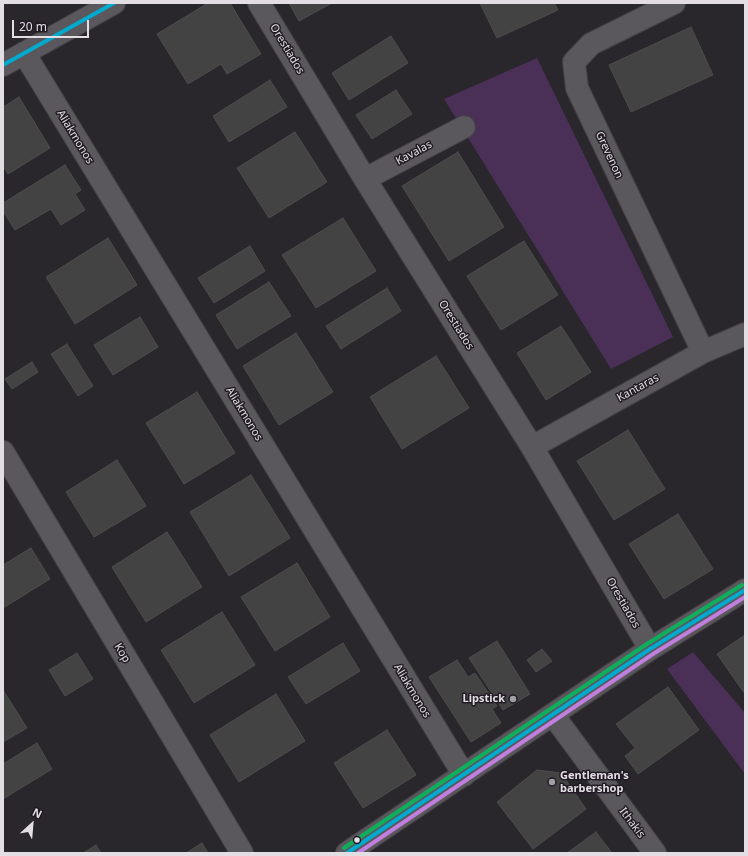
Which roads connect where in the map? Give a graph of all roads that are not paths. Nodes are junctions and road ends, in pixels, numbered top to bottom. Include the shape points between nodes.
1 (114, 3) edge
2 (259, 3) edge
3 (674, 3) edge
4 (24, 53) junction
5 (3, 65) edge
6 (464, 127) dead end
7 (365, 179) junction
8 (745, 334) edge
9 (703, 352) junction
10 (532, 447) junction
11 (3, 452) edge
12 (745, 590) edge
13 (650, 649) junction
14 (552, 715) junction
15 (464, 775) junction
16 (374, 846) edge
17 (242, 853) edge
18 (347, 853) edge
19 (655, 853) edge

1 - 4 street
2 - 7 street, Orestiados
3 - 9 street, Grevenon via 591,44 574,62 577,88
4 - 5 street
4 - 15 street, Aliakmonos
6 - 7 street, Kavalas
7 - 10 street, Orestiados
8 - 9 street, Kantaras
9 - 10 street, Kantaras
10 - 13 street, Orestiados
11 - 17 street, Kop
12 - 13 street
13 - 14 street
14 - 15 street
14 - 19 street, Ithakis
15 - 16 street
16 - 18 street

